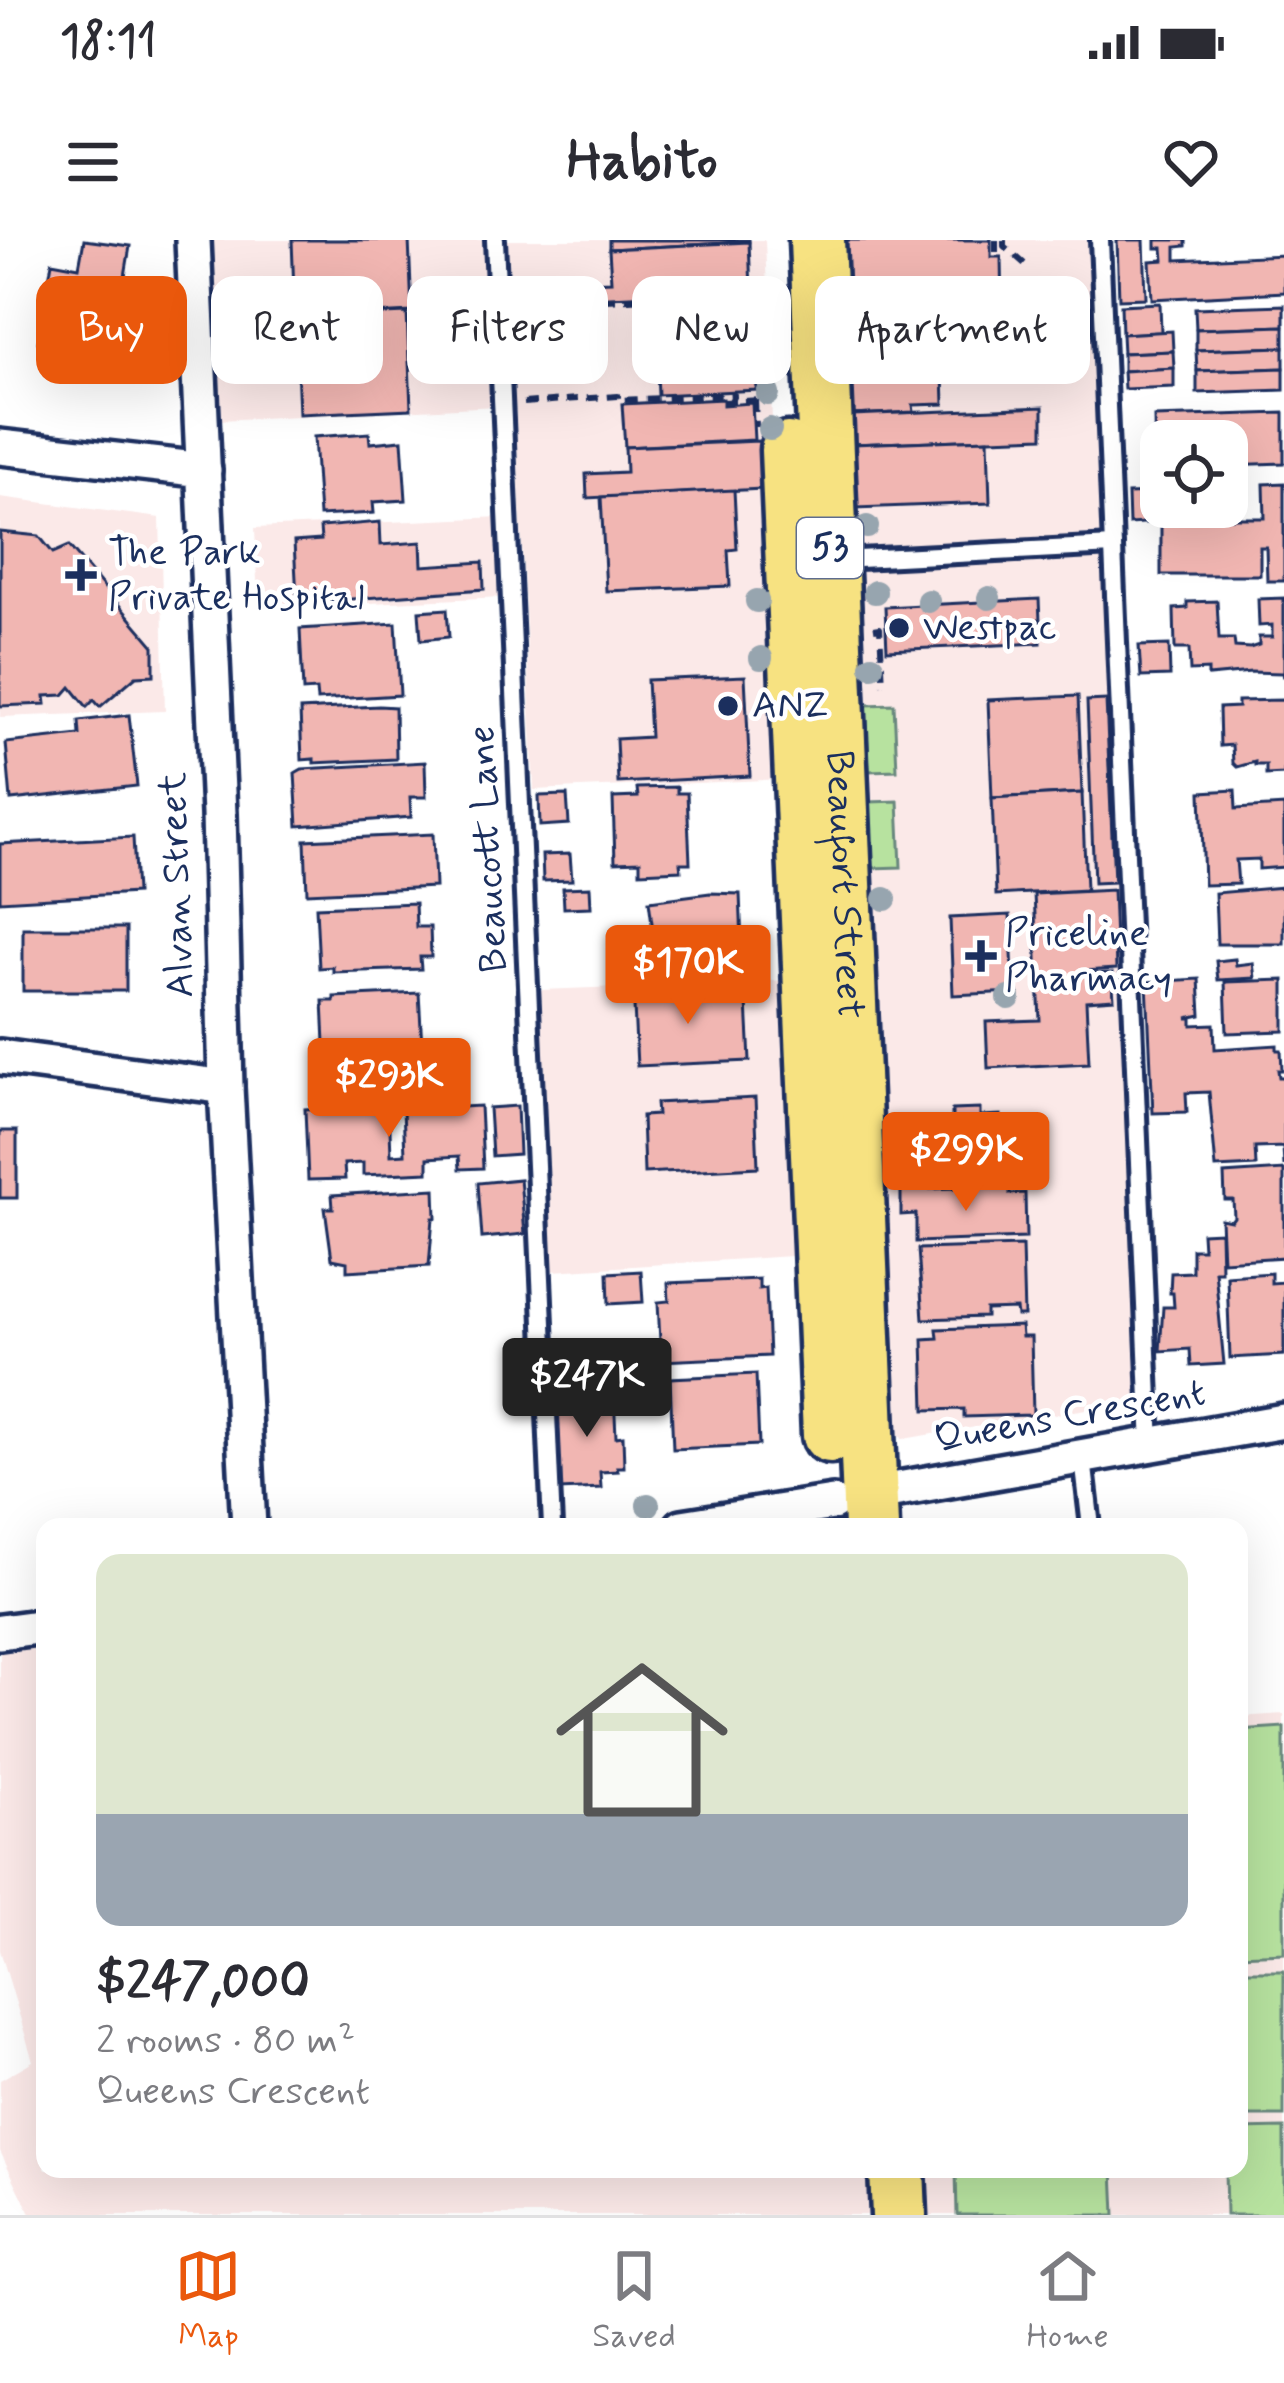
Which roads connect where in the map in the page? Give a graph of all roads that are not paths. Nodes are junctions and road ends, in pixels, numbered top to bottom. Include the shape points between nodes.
1 (194, 240) edge
2 (496, 240) edge
3 (780, 240) edge
4 (817, 240) edge
5 (1100, 240) edge
6 (0, 447) edge
7 (204, 470) junction
8 (1113, 546) junction
9 (812, 561) junction
10 (0, 1057) edge
11 (226, 1087) junction
12 (1284, 1421) edge
13 (1151, 1448) junction
14 (1083, 1459) junction
15 (852, 1513) edge
16 (249, 1518) edge
17 (552, 1518) edge
18 (791, 1518) edge
19 (1090, 1518) edge
20 (36, 1627) edge
21 (0, 1633) edge
22 (860, 2178) edge
23 (897, 2178) edge
24 (862, 2215) edge
25 (899, 2215) edge

1 - 7 street, Alvan Street
2 - 17 lane, Beaucott Lane
3 - 9 main road, Beaufort Street / 53
4 - 9 main road, Beaufort Street / 53
5 - 8 lane
6 - 7 street
7 - 11 street, Alvan Street
8 - 9 lane
8 - 13 lane
9 - 15 main road, Beaufort Street / 53
10 - 11 street
11 - 16 street, Alvan Street
12 - 13 street, Queens Crescent
13 - 14 street, Queens Crescent
14 - 15 street, Queens Crescent
14 - 19 lane
15 - 18 street, Queens Crescent
20 - 21 street
22 - 24 main road
23 - 25 main road

